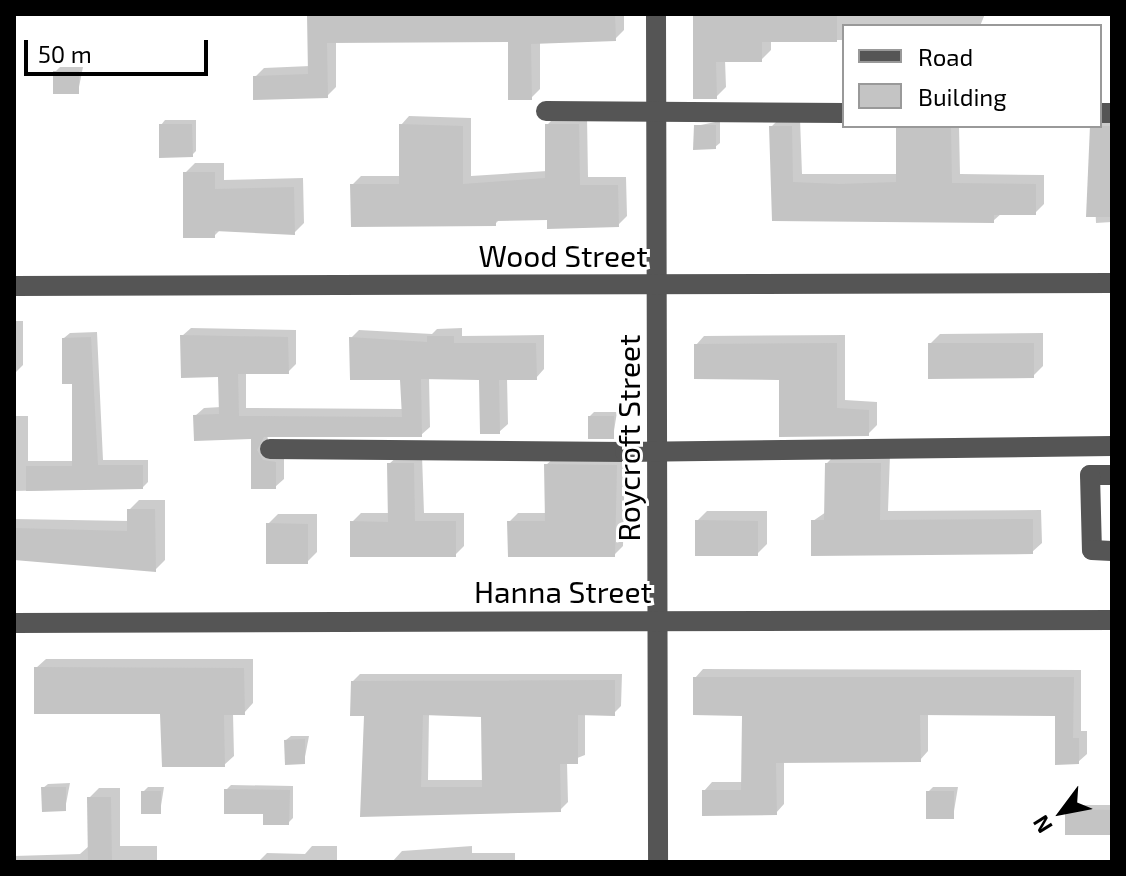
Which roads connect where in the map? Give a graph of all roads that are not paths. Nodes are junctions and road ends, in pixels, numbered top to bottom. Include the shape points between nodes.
1 (656, 14) edge
2 (546, 111) dead end
3 (842, 113) edge
4 (658, 115) junction
5 (1112, 283) edge
6 (658, 285) junction
7 (14, 286) edge
8 (1112, 446) edge
9 (270, 449) dead end
10 (658, 450) junction
11 (1112, 475) edge
12 (1112, 551) edge
13 (1112, 620) edge
14 (658, 621) junction
15 (14, 623) edge
16 (658, 862) edge

1 - 4 street, Roycroft Street
2 - 4 street
3 - 4 street
4 - 6 street, Roycroft Street
5 - 6 street, Wood Street
6 - 7 street, Wood Street
6 - 10 street, Roycroft Street
8 - 10 street
9 - 10 street
10 - 14 street, Roycroft Street
11 - 12 street via 1090,475 1092,550
13 - 14 street, Hanna Street
14 - 15 street, Hanna Street
14 - 16 street, Roycroft Street

